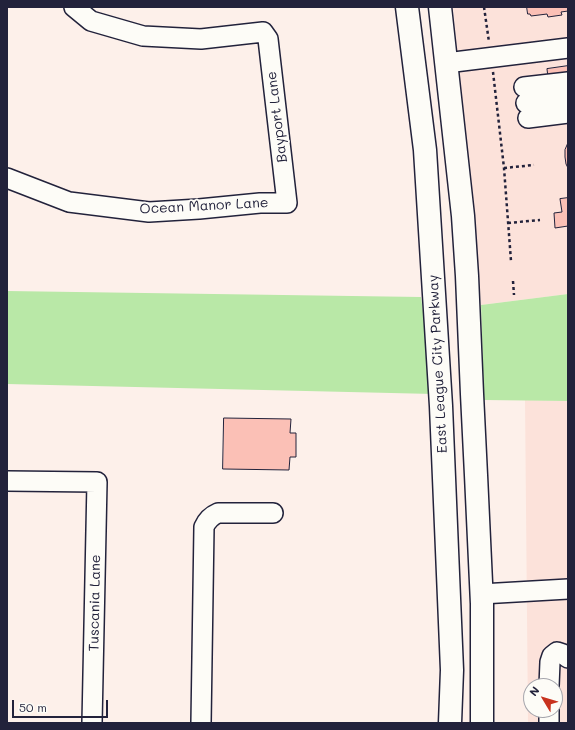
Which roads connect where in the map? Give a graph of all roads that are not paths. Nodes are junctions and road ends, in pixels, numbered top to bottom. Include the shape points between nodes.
1 (74, 7) edge
2 (407, 7) edge
3 (440, 7) edge
4 (568, 48) edge
5 (446, 63) junction
6 (568, 82) edge
7 (568, 91) edge
8 (568, 98) edge
9 (526, 101) junction
10 (568, 113) edge
11 (7, 178) edge
12 (287, 203) joint
13 (7, 481) edge
14 (273, 513) dead end
15 (568, 589) edge
16 (481, 594) junction
17 (568, 658) edge
18 (549, 678) edge
19 (92, 723) edge
20 (201, 723) edge
21 (450, 723) edge
22 (482, 723) edge

1 - 12 street, Bayport Lane via 91,21 143,36 201,39 263,32 268,39
2 - 21 main road, East League City Parkway via 425,150 441,406 452,670
3 - 5 main road
4 - 5 street
5 - 16 main road via 466,261
6 - 9 street
7 - 9 street
8 - 9 street
9 - 10 street
11 - 12 street, Ocean Manor Lane via 69,202 149,212
13 - 19 street, Tuscania Lane via 97,482
14 - 20 street via 218,513 209,518 204,527
15 - 16 street
16 - 22 main road
17 - 18 street via 558,652 552,656

